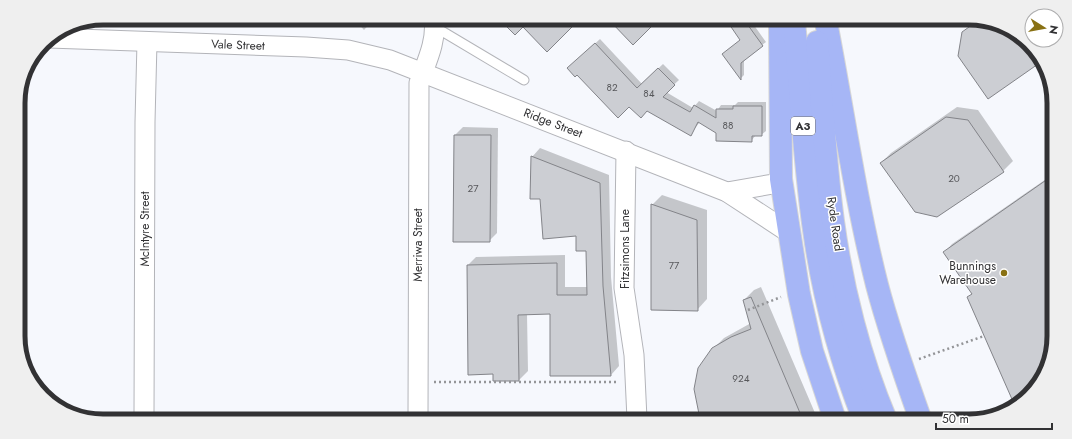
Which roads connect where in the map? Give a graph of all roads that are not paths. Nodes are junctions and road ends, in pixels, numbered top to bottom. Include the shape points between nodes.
1 (435, 25) edge
2 (438, 25) edge
3 (780, 25) edge
4 (794, 25) edge
5 (815, 25) edge
6 (827, 25) edge
7 (59, 38) edge
8 (147, 42) junction
9 (423, 72) junction
10 (524, 80) dead end
11 (626, 151) junction
12 (781, 179) junction
13 (728, 192) junction
14 (788, 232) junction
15 (144, 414) edge
16 (418, 414) edge
17 (637, 414) edge
18 (833, 414) edge
19 (862, 414) edge
20 (883, 414) edge
21 (919, 414) edge

1 - 9 street via 432,45
2 - 10 lane
3 - 12 highway
4 - 19 highway, Ryde Road / A3 via 814,231 836,337
5 - 20 highway, Ryde Road / A3 via 833,221 849,304 875,395
6 - 21 highway via 864,227 877,283 888,325
7 - 8 street, Vale Street
8 - 9 street, Vale Street via 348,50 390,60
8 - 15 street, McIntyre Street
9 - 11 street, Ridge Street
9 - 16 street, Merriwa Street via 419,82
11 - 13 street, Ridge Street
11 - 17 street, Fitzsimons Lane via 624,288 634,355
12 - 13 street via 773,184
12 - 14 highway
13 - 14 street, Ridge Street
14 - 18 highway via 812,351

